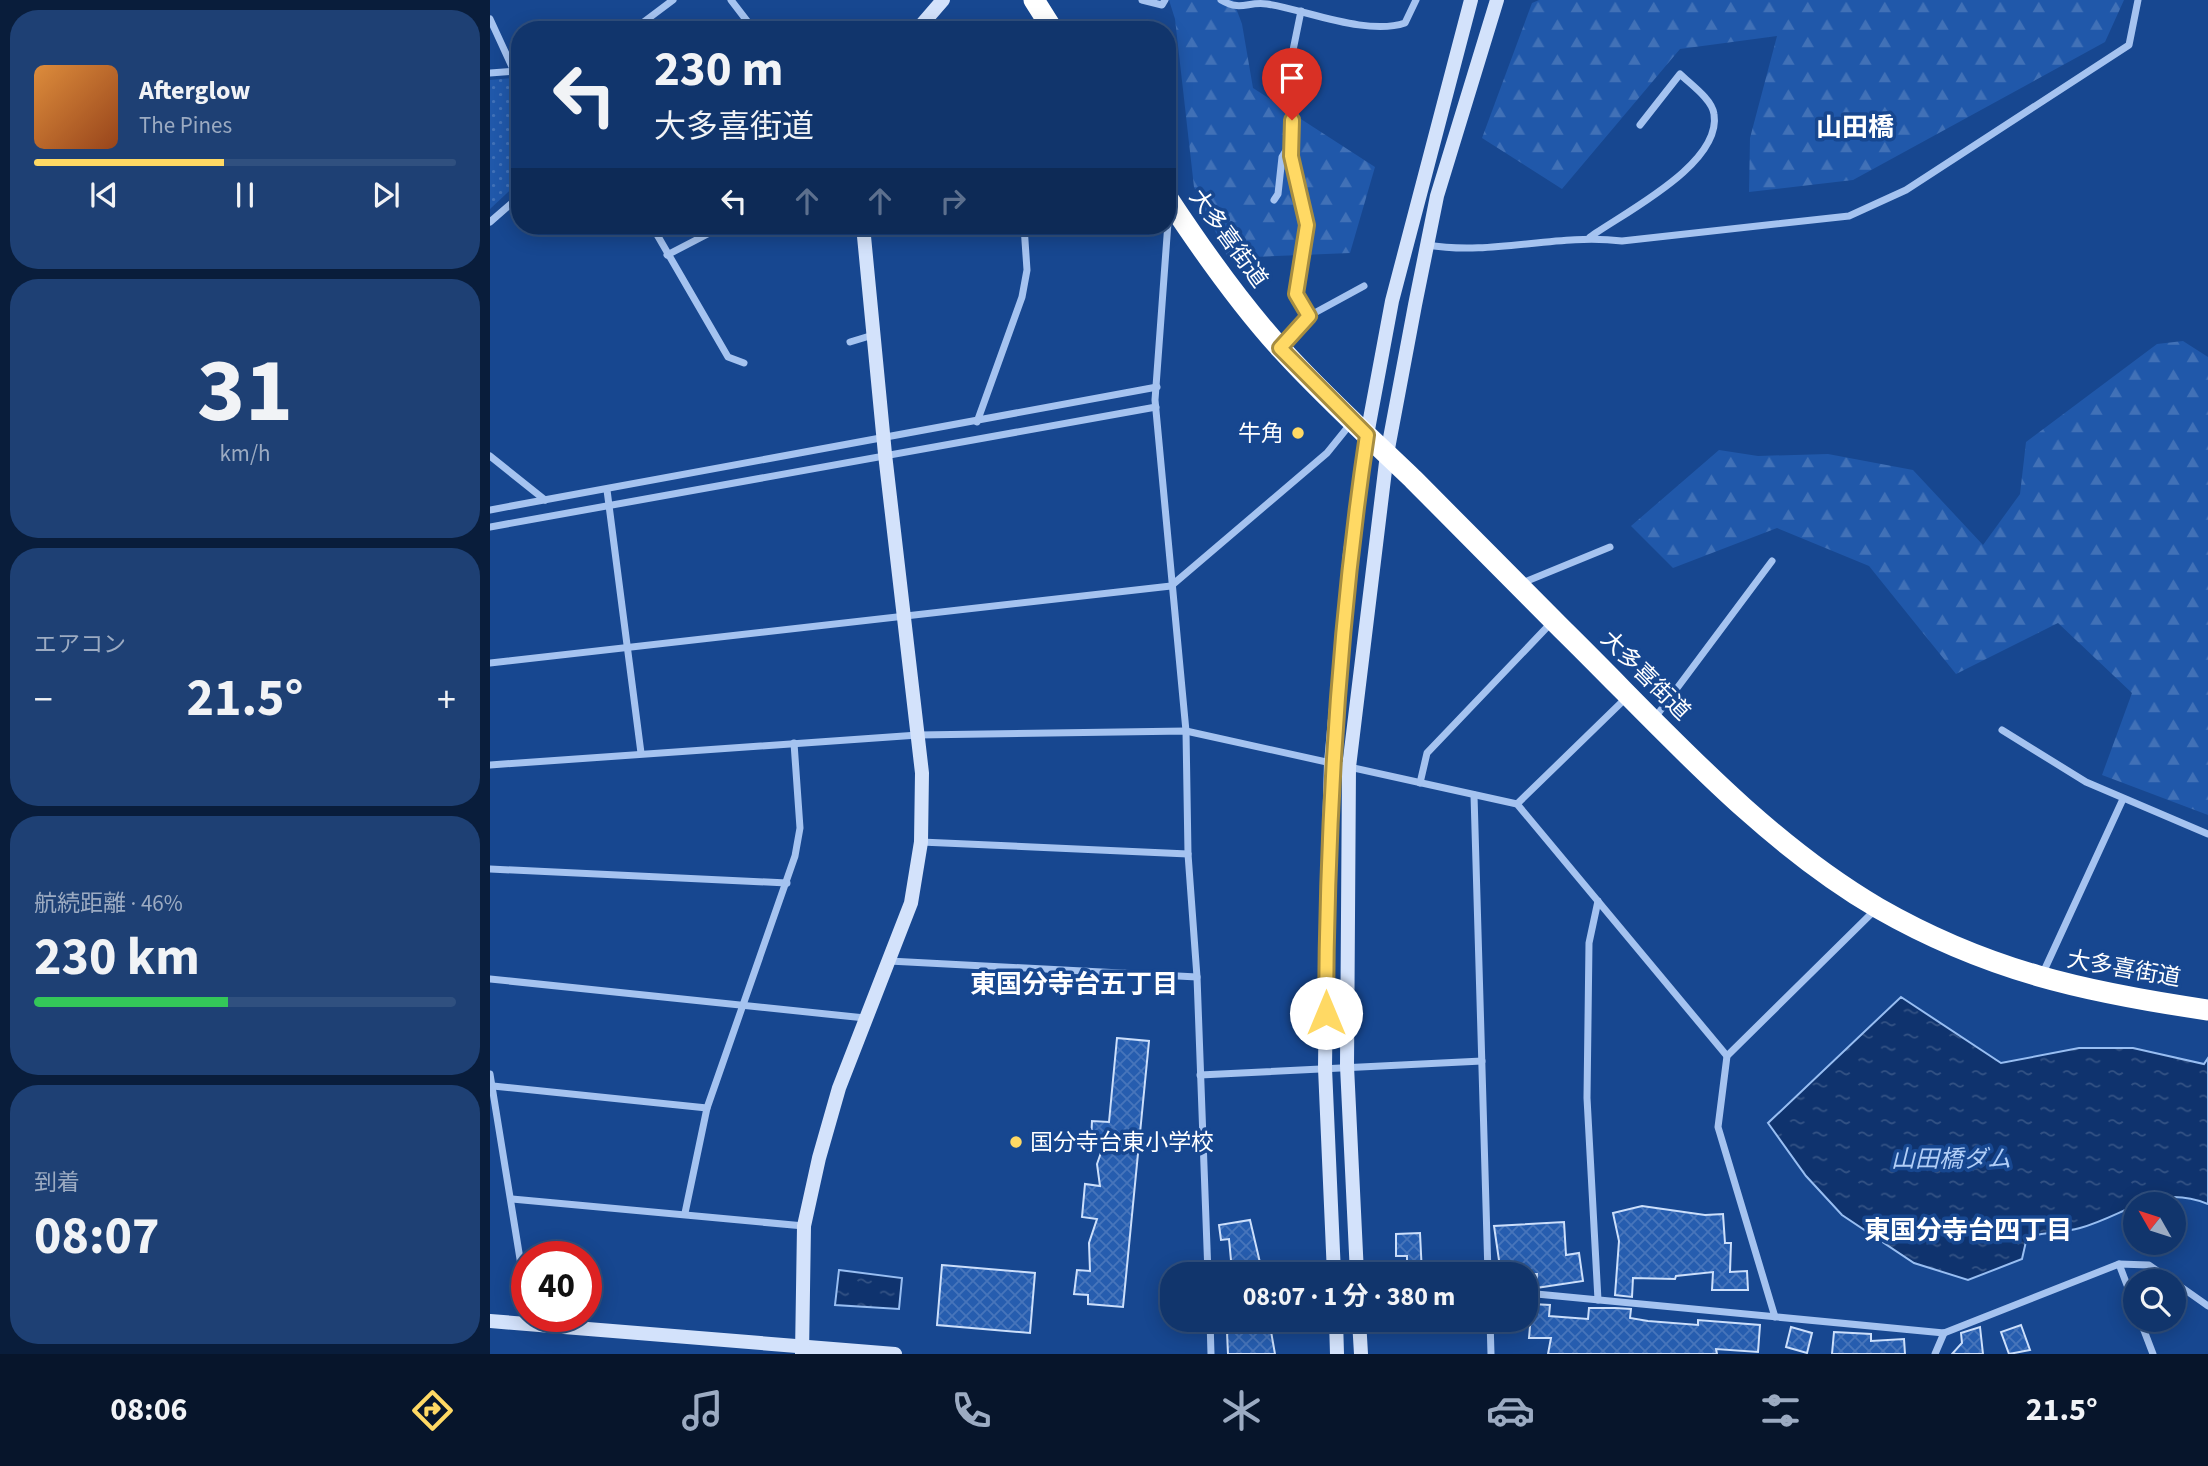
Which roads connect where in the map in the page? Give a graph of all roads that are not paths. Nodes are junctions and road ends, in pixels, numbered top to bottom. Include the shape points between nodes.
1 (673, 0) edge
2 (731, 0) edge
3 (943, 0) edge
4 (1034, 0) edge
5 (1142, 0) edge
6 (1221, 0) edge
7 (1416, 0) edge
8 (1471, 0) edge
9 (1497, 0) edge
10 (2138, 0) edge
11 (1163, 2) edge
12 (1301, 11) junction
13 (490, 19) edge
14 (645, 21) edge
15 (747, 21) edge
16 (926, 21) edge
17 (1047, 21) edge
18 (511, 60) edge
19 (490, 73) edge
20 (511, 73) edge
21 (1640, 125) dead end
22 (1291, 142) junction
23 (1274, 200) dead end
24 (511, 204) edge
25 (1176, 210) edge
26 (490, 222) edge
27 (657, 235) edge
28 (706, 235) edge
29 (864, 235) edge
30 (1025, 235) edge
31 (1167, 235) edge
32 (1589, 237) junction
33 (1427, 245) junction
34 (667, 255) junction
35 (1364, 286) dead end
36 (1309, 316) junction
37 (873, 335) junction
38 (850, 342) dead end
39 (1280, 348) junction
40 (744, 363) dead end
41 (1157, 387) junction
42 (1156, 407) junction
43 (976, 422) junction
44 (1360, 428) junction
45 (884, 446) junction
46 (1387, 454) junction
47 (490, 456) edge
48 (607, 490) junction
49 (545, 500) junction
50 (609, 505) junction
51 (490, 510) edge
52 (490, 527) edge
53 (1610, 547) dead end
54 (1772, 561) dead end
55 (1518, 585) junction
56 (1171, 586) junction
57 (903, 617) junction
58 (1554, 620) junction
59 (625, 646) junction
60 (490, 663) edge
61 (1629, 695) junction
62 (1653, 720) junction
63 (2002, 730) dead end
64 (1186, 731) junction
65 (918, 735) junction
66 (794, 743) junction
67 (641, 753) junction
68 (1331, 763) junction
69 (490, 765) edge
70 (1349, 767) junction
71 (1420, 783) junction
72 (1474, 795) junction
73 (2123, 799) junction
74 (1517, 804) junction
75 (2208, 834) edge
76 (921, 842) junction
77 (1188, 854) junction
78 (490, 869) edge
79 (787, 883) junction
80 (1598, 901) junction
81 (1878, 907) junction
82 (889, 961) junction
83 (1197, 978) junction
84 (490, 979) edge
85 (2040, 979) junction
86 (741, 1004) junction
87 (2208, 1010) edge
88 (865, 1017) junction
89 (1727, 1056) junction
90 (1482, 1061) junction
91 (1347, 1066) junction
92 (1325, 1068) junction
93 (490, 1074) edge
94 (1200, 1075) junction
95 (493, 1086) junction
96 (706, 1108) junction
97 (512, 1199) junction
98 (685, 1213) junction
99 (804, 1226) junction
100 (518, 1241) edge
101 (1208, 1262) edge
102 (1333, 1262) edge
103 (1356, 1262) edge
104 (1488, 1262) edge
105 (2119, 1264) junction
106 (2155, 1269) edge
107 (2123, 1274) edge
108 (2186, 1290) edge
109 (1538, 1294) edge
110 (1598, 1300) junction
111 (2208, 1306) edge
112 (1775, 1317) junction
113 (511, 1320) edge
114 (490, 1321) edge
115 (602, 1328) edge
116 (1210, 1332) edge
117 (1336, 1332) edge
118 (1360, 1332) edge
119 (1490, 1332) edge
120 (2145, 1332) edge
121 (1944, 1333) junction
122 (802, 1350) edge
123 (895, 1354) edge
124 (1211, 1354) edge
125 (1337, 1354) edge
126 (1361, 1354) edge
127 (1491, 1354) edge
128 (1935, 1354) edge
129 (2153, 1354) edge

1 - 14 street
2 - 15 street
3 - 16 street
4 - 17 highway
5 - 11 street
6 - 12 street via 1234,8 1264,4
7 - 12 street via 1405,23 1395,27
8 - 44 street
9 - 33 street via 1437,196
10 - 32 street via 2129,46 1906,190 1849,216 1622,241
12 - 22 street via 1290,65
13 - 18 street
19 - 20 street
21 - 32 street via 1680,74 1715,115 1709,144 1693,165
22 - 23 street via 1282,157
22 - 36 street via 1307,225 1296,294
24 - 26 street
25 - 39 highway, 大多喜街道
27 - 34 street
28 - 34 street
29 - 37 street
30 - 43 street via 1027,270 1022,297
31 - 41 street
32 - 33 street via 1480,250
33 - 46 street
34 - 40 street via 728,357
35 - 36 street
36 - 39 street
37 - 38 street
37 - 45 street
39 - 44 highway, 大多喜街道
41 - 42 street
41 - 43 street
42 - 45 street
42 - 56 street
43 - 45 street
44 - 46 highway, 大多喜街道
44 - 56 street
44 - 68 street
45 - 48 street
45 - 50 street
45 - 57 street
46 - 55 highway, 大多喜街道
46 - 70 street
47 - 49 street
48 - 49 street
48 - 50 street
49 - 51 street
50 - 52 street
50 - 59 street
53 - 55 street
54 - 62 street
55 - 58 highway, 大多喜街道
56 - 57 street
56 - 64 street
57 - 59 street
57 - 65 street
58 - 61 highway, 大多喜街道
58 - 71 street via 1427,753
59 - 60 street
59 - 67 street
61 - 62 highway, 大多喜街道
61 - 74 street
62 - 81 highway, 大多喜街道 via 1808,860
63 - 73 street via 2086,782
64 - 65 street
64 - 68 street
64 - 77 street
65 - 66 street
65 - 76 street
66 - 67 street
66 - 79 street via 800,828
67 - 69 street
68 - 70 street
68 - 92 street
70 - 71 street
70 - 91 street
71 - 72 street
72 - 74 street
72 - 90 street
73 - 75 street
73 - 85 street
74 - 80 street
76 - 77 street
76 - 82 street via 911,903
77 - 83 street
78 - 79 street
79 - 86 street
80 - 89 street
80 - 110 street via 1589,943 1587,1098
81 - 85 highway, 大多喜街道 via 1939,939
81 - 89 street
82 - 83 street
82 - 88 street
83 - 94 street
84 - 86 street
85 - 87 highway, 大多喜街道
86 - 88 street
86 - 96 street
88 - 99 street via 818,1158
89 - 112 street via 1718,1127
90 - 91 street
90 - 104 street
91 - 92 street
91 - 103 street
92 - 94 street
92 - 102 street
93 - 95 street
94 - 101 street
95 - 96 street
95 - 97 street
96 - 98 street
97 - 98 street
97 - 100 street
98 - 99 street
99 - 122 street
105 - 106 street
105 - 107 street
105 - 121 street
108 - 111 street
109 - 110 street
110 - 112 street
112 - 121 street
113 - 114 street
115 - 122 street
116 - 124 street
117 - 125 street
118 - 126 street
119 - 127 street
120 - 129 street
121 - 128 street
122 - 123 street

